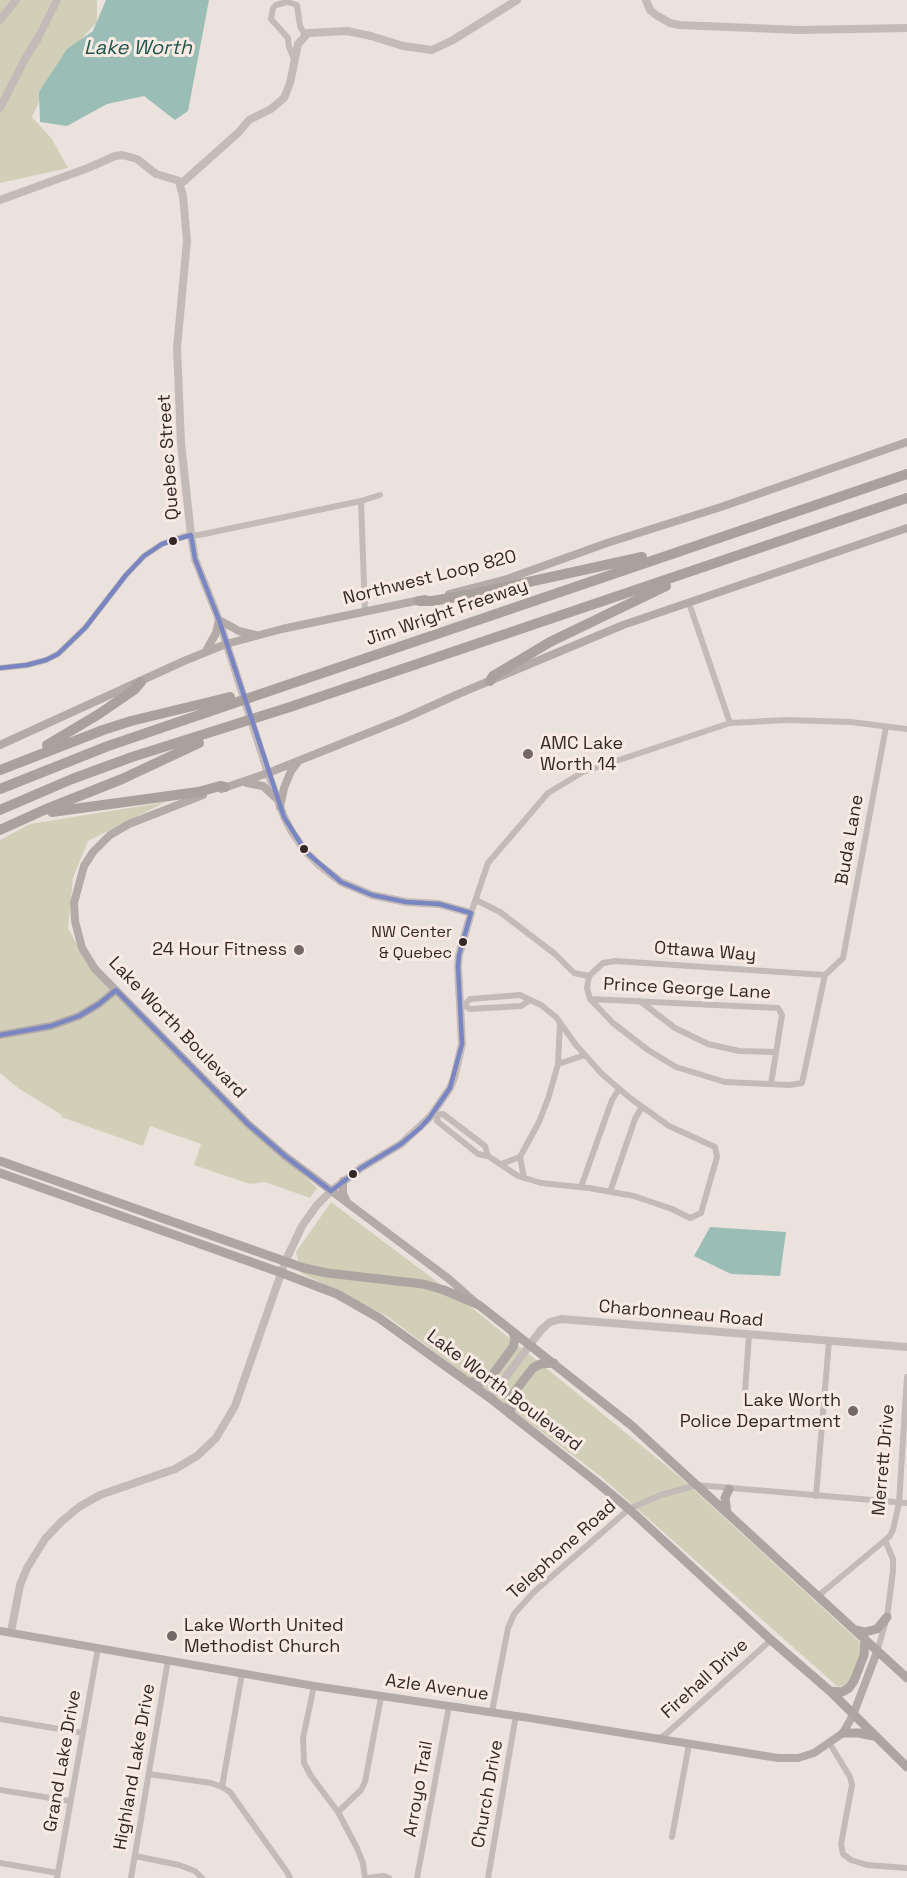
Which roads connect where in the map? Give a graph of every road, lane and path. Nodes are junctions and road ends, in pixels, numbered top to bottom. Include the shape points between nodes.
1 (16, 0) edge
2 (57, 0) edge
3 (517, 0) edge
4 (646, 0) edge
5 (0, 21) edge
6 (907, 28) edge
7 (305, 34) junction
8 (294, 59) junction
9 (0, 108) edge
10 (179, 182) junction
11 (0, 200) edge
12 (907, 442) edge
13 (907, 474) edge
14 (380, 495) dead end
15 (907, 498) edge
16 (361, 501) junction
17 (907, 528) edge
18 (190, 535) junction
19 (711, 540) junction
20 (770, 544) junction
21 (418, 601) junction
22 (688, 603) junction
23 (366, 611) junction
24 (219, 620) junction
25 (256, 635) junction
26 (226, 644) junction
27 (206, 651) junction
28 (0, 668) edge
29 (331, 670) junction
30 (490, 681) junction
31 (141, 682) junction
32 (730, 723) junction
33 (886, 727) junction
34 (222, 729) junction
35 (907, 729) edge
36 (0, 745) edge
37 (299, 761) junction
38 (4, 768) edge
39 (268, 773) junction
40 (227, 787) junction
41 (0, 789) edge
42 (279, 803) junction
43 (0, 810) edge
44 (37, 813) junction
45 (0, 830) edge
46 (476, 900) junction
47 (471, 913) junction
48 (825, 975) junction
49 (589, 976) junction
50 (116, 990) junction
51 (508, 996) junction
52 (488, 998) junction
53 (590, 999) junction
54 (530, 1000) junction
55 (640, 1001) junction
56 (462, 1004) junction
57 (509, 1007) junction
58 (489, 1008) junction
59 (560, 1023) junction
60 (0, 1035) edge
61 (776, 1052) junction
62 (585, 1055) junction
63 (558, 1064) junction
64 (771, 1084) junction
65 (620, 1089) junction
66 (642, 1107) junction
67 (435, 1114) junction
68 (459, 1126) junction
69 (453, 1134) junction
70 (475, 1138) junction
71 (468, 1146) junction
72 (488, 1156) junction
73 (520, 1157) junction
74 (0, 1161) edge
75 (501, 1164) junction
76 (0, 1173) edge
77 (524, 1178) junction
78 (343, 1181) junction
79 (580, 1187) junction
80 (331, 1191) junction
81 (610, 1192) junction
82 (347, 1203) junction
83 (127, 1206) junction
84 (138, 1210) junction
85 (108, 1212) junction
86 (123, 1217) junction
87 (285, 1262) junction
88 (282, 1273) junction
89 (478, 1305) junction
90 (513, 1332) junction
91 (749, 1335) junction
92 (829, 1341) junction
93 (530, 1344) junction
94 (907, 1347) edge
95 (554, 1363) junction
96 (907, 1377) edge
97 (468, 1382) junction
98 (745, 1392) dead end
99 (490, 1398) junction
100 (511, 1415) junction
101 (697, 1485) junction
102 (729, 1489) junction
103 (816, 1496) junction
104 (898, 1503) junction
105 (907, 1503) edge
106 (629, 1509) junction
107 (727, 1513) junction
108 (885, 1540) junction
109 (818, 1596) junction
110 (886, 1617) junction
111 (0, 1630) edge
112 (856, 1630) junction
113 (11, 1632) junction
114 (771, 1640) junction
115 (865, 1640) junction
116 (98, 1648) junction
117 (878, 1652) junction
118 (168, 1660) junction
119 (242, 1673) junction
120 (907, 1678) edge
121 (314, 1686) junction
122 (830, 1690) junction
123 (381, 1697) junction
124 (449, 1706) junction
125 (492, 1712) junction
126 (516, 1715) junction
127 (853, 1715) junction
128 (0, 1719) edge
129 (83, 1732) junction
130 (843, 1734) junction
131 (877, 1738) junction
132 (658, 1739) junction
133 (689, 1744) junction
134 (830, 1744) junction
135 (907, 1767) edge
136 (149, 1774) junction
137 (222, 1787) junction
138 (0, 1790) edge
139 (70, 1801) junction
140 (338, 1812) junction
141 (672, 1837) dead end
142 (135, 1856) junction
143 (0, 1863) edge
144 (907, 1868) edge
145 (58, 1875) edge
146 (132, 1878) edge
147 (202, 1878) edge
148 (290, 1878) edge
149 (366, 1878) edge
150 (390, 1878) edge
151 (417, 1878) edge
152 (488, 1878) edge

1 - 5 street
2 - 9 street
3 - 7 street via 432,50 347,31
4 - 6 street via 656,15 679,25 800,30
7 - 8 street
7 - 8 street via 297,4 287,2 273,8 271,19 288,38
8 - 10 street via 284,98 249,120 186,180
10 - 11 street via 122,155
10 - 18 street, Quebec Street via 187,241 177,348
12 - 21 main road, Northwest Loop 820 via 507,579
13 - 19 highway, Jim Wright Freeway
14 - 16 street
15 - 20 highway, Jim Wright Freeway
16 - 18 street
16 - 23 street
17 - 22 main road
18 - 24 street, Quebec Street via 195,559
18 - 28 street via 162,544 144,556 85,628 58,654 27,665
19 - 21 highway via 699,538 642,557 474,594
19 - 29 highway, Jim Wright Freeway
20 - 30 highway via 752,556 661,588 550,642
20 - 34 highway, Jim Wright Freeway
21 - 23 main road, Northwest Loop 820
22 - 30 main road via 623,625
22 - 32 street
23 - 25 main road, Northwest Loop 820
24 - 25 main road
24 - 26 street, Quebec Street
24 - 27 main road
25 - 26 main road, Northwest Loop 820
26 - 27 main road, Northwest Loop 820
26 - 39 street, Quebec Street
27 - 31 main road, Northwest Loop 820
29 - 38 highway via 131,721
29 - 41 highway, Jim Wright Freeway via 108,746
30 - 37 main road
31 - 36 main road, Northwest Loop 820
31 - 38 highway via 77,728
32 - 33 street via 787,720
32 - 46 street via 583,772 548,793 488,863
33 - 35 street
33 - 48 street, Buda Lane via 843,958
34 - 43 highway, Jim Wright Freeway via 72,779
34 - 44 highway via 216,736 122,779
37 - 39 main road
37 - 42 main road
39 - 40 main road
39 - 42 street, Quebec Street
40 - 42 main road via 255,783
40 - 44 highway
40 - 50 main road, Lake Worth Boulevard via 129,824 110,835 84,866 74,903 77,930 82,948 95,969
42 - 47 street, Quebec Street via 306,852 341,882 372,895 439,904
44 - 45 highway
46 - 47 street
46 - 49 street via 500,912 574,973
47 - 56 street via 459,955
48 - 49 street, Ottawa Way via 615,961 603,963
48 - 64 street via 802,1083
49 - 53 street
50 - 60 main road via 79,1016 51,1026
50 - 80 main road, Lake Worth Boulevard via 248,1124
51 - 52 street
51 - 54 street via 520,995
51 - 57 street
52 - 56 street via 470,999
52 - 58 street
53 - 55 street, Prince George Lane
53 - 64 street via 613,1023 676,1067 725,1082
54 - 57 street
54 - 59 street
55 - 61 street via 675,1028 708,1044 739,1051
55 - 61 street, Prince George Lane via 778,1008 782,1015
56 - 58 street via 470,1009
56 - 67 street via 459,1060 450,1088
57 - 58 street
59 - 62 street
59 - 63 street
61 - 64 street, Prince George Lane
62 - 63 street
62 - 65 street
63 - 73 street via 539,1122
65 - 66 street
65 - 79 street via 612,1100
66 - 81 street
66 - 81 street via 669,1126 715,1147 717,1157 701,1213 690,1218 634,1196
67 - 68 street via 443,1114
67 - 69 street
67 - 78 street via 401,1144
68 - 69 street
68 - 70 street
69 - 71 street
70 - 71 street
70 - 72 street
71 - 72 street
72 - 75 street
73 - 75 street
73 - 77 street
74 - 83 highway, Lake Worth Boulevard
75 - 77 street
76 - 85 highway, Lake Worth Boulevard
77 - 79 street
78 - 80 street
78 - 82 main road
79 - 81 street
80 - 82 main road, Lake Worth Boulevard
80 - 87 street via 302,1226
82 - 89 main road, Lake Worth Boulevard
83 - 84 highway, Lake Worth Boulevard
83 - 85 highway
84 - 86 highway
84 - 87 highway, Lake Worth Boulevard
85 - 86 highway, Lake Worth Boulevard
86 - 88 highway, Lake Worth Boulevard
87 - 88 street
87 - 89 highway, Lake Worth Boulevard via 327,1274 423,1284
88 - 97 highway, Lake Worth Boulevard via 362,1307
88 - 113 street via 236,1401 219,1433 201,1452 175,1469 100,1495 61,1522 27,1568
89 - 90 highway, Lake Worth Boulevard
90 - 93 highway, Lake Worth Boulevard
90 - 97 highway via 513,1347 491,1377
91 - 92 street, Charbonneau Road
91 - 93 street, Charbonneau Road via 561,1319 550,1322
91 - 98 street
92 - 94 street, Charbonneau Road
92 - 103 street
93 - 95 highway, Lake Worth Boulevard
93 - 99 street, Charbonneau Road
95 - 100 highway via 533,1368 510,1397
95 - 101 highway, Lake Worth Boulevard via 632,1425
96 - 104 street, Merrett Drive
97 - 99 highway, Lake Worth Boulevard
99 - 100 highway, Lake Worth Boulevard
100 - 106 highway, Lake Worth Boulevard
101 - 102 street, Telephone Road
101 - 106 street, Telephone Road
101 - 107 highway, Lake Worth Boulevard
102 - 103 street, Telephone Road
102 - 107 highway via 725,1498
103 - 104 street, Telephone Road
104 - 105 street, Telephone Road
104 - 108 street, Merrett Drive via 893,1530
106 - 114 highway, Lake Worth Boulevard
106 - 125 street, Telephone Road via 514,1614
107 - 109 highway, Lake Worth Boulevard
108 - 109 street
108 - 110 street, Merrett Drive via 893,1564
109 - 112 highway, Lake Worth Boulevard
110 - 112 highway via 877,1629
110 - 117 street, Merrett Drive
111 - 113 main road, Azle Avenue
112 - 115 highway, Lake Worth Boulevard
113 - 116 main road, Azle Avenue
114 - 122 highway, Lake Worth Boulevard
114 - 132 street, Firehall Drive
115 - 117 highway, Lake Worth Boulevard
115 - 122 highway via 854,1681 842,1692
116 - 118 main road, Azle Avenue
116 - 129 street, Grand Lake Drive
117 - 120 highway, Lake Worth Boulevard
117 - 127 main road, Merrett Drive
118 - 119 main road, Azle Avenue
118 - 136 street, Highland Lake Drive
119 - 121 main road, Azle Avenue
119 - 137 street
121 - 123 main road, Azle Avenue
121 - 140 street via 303,1738 304,1763
122 - 127 highway, Lake Worth Boulevard
123 - 124 main road, Azle Avenue
123 - 140 street via 365,1782
124 - 125 main road, Azle Avenue
124 - 151 street, Arroyo Trail
125 - 126 main road, Azle Avenue
126 - 132 main road, Azle Avenue
126 - 152 street, Church Drive
127 - 130 main road, Azle Avenue
127 - 131 highway, Lake Worth Boulevard
128 - 129 street
129 - 139 street, Grand Lake Drive
130 - 131 highway
130 - 134 main road, Azle Avenue
131 - 135 highway, Lake Worth Boulevard
132 - 133 main road, Azle Avenue
133 - 134 main road, Azle Avenue via 778,1758 814,1754
133 - 141 street
134 - 144 street via 852,1785 841,1844 843,1854 867,1865
136 - 137 street
136 - 142 street, Highland Lake Drive
137 - 148 street via 235,1797
138 - 139 street
139 - 145 street, Grand Lake Drive
140 - 149 street via 357,1848
142 - 146 street, Highland Lake Drive
142 - 147 street via 179,1865
143 - 145 street
149 - 150 street

